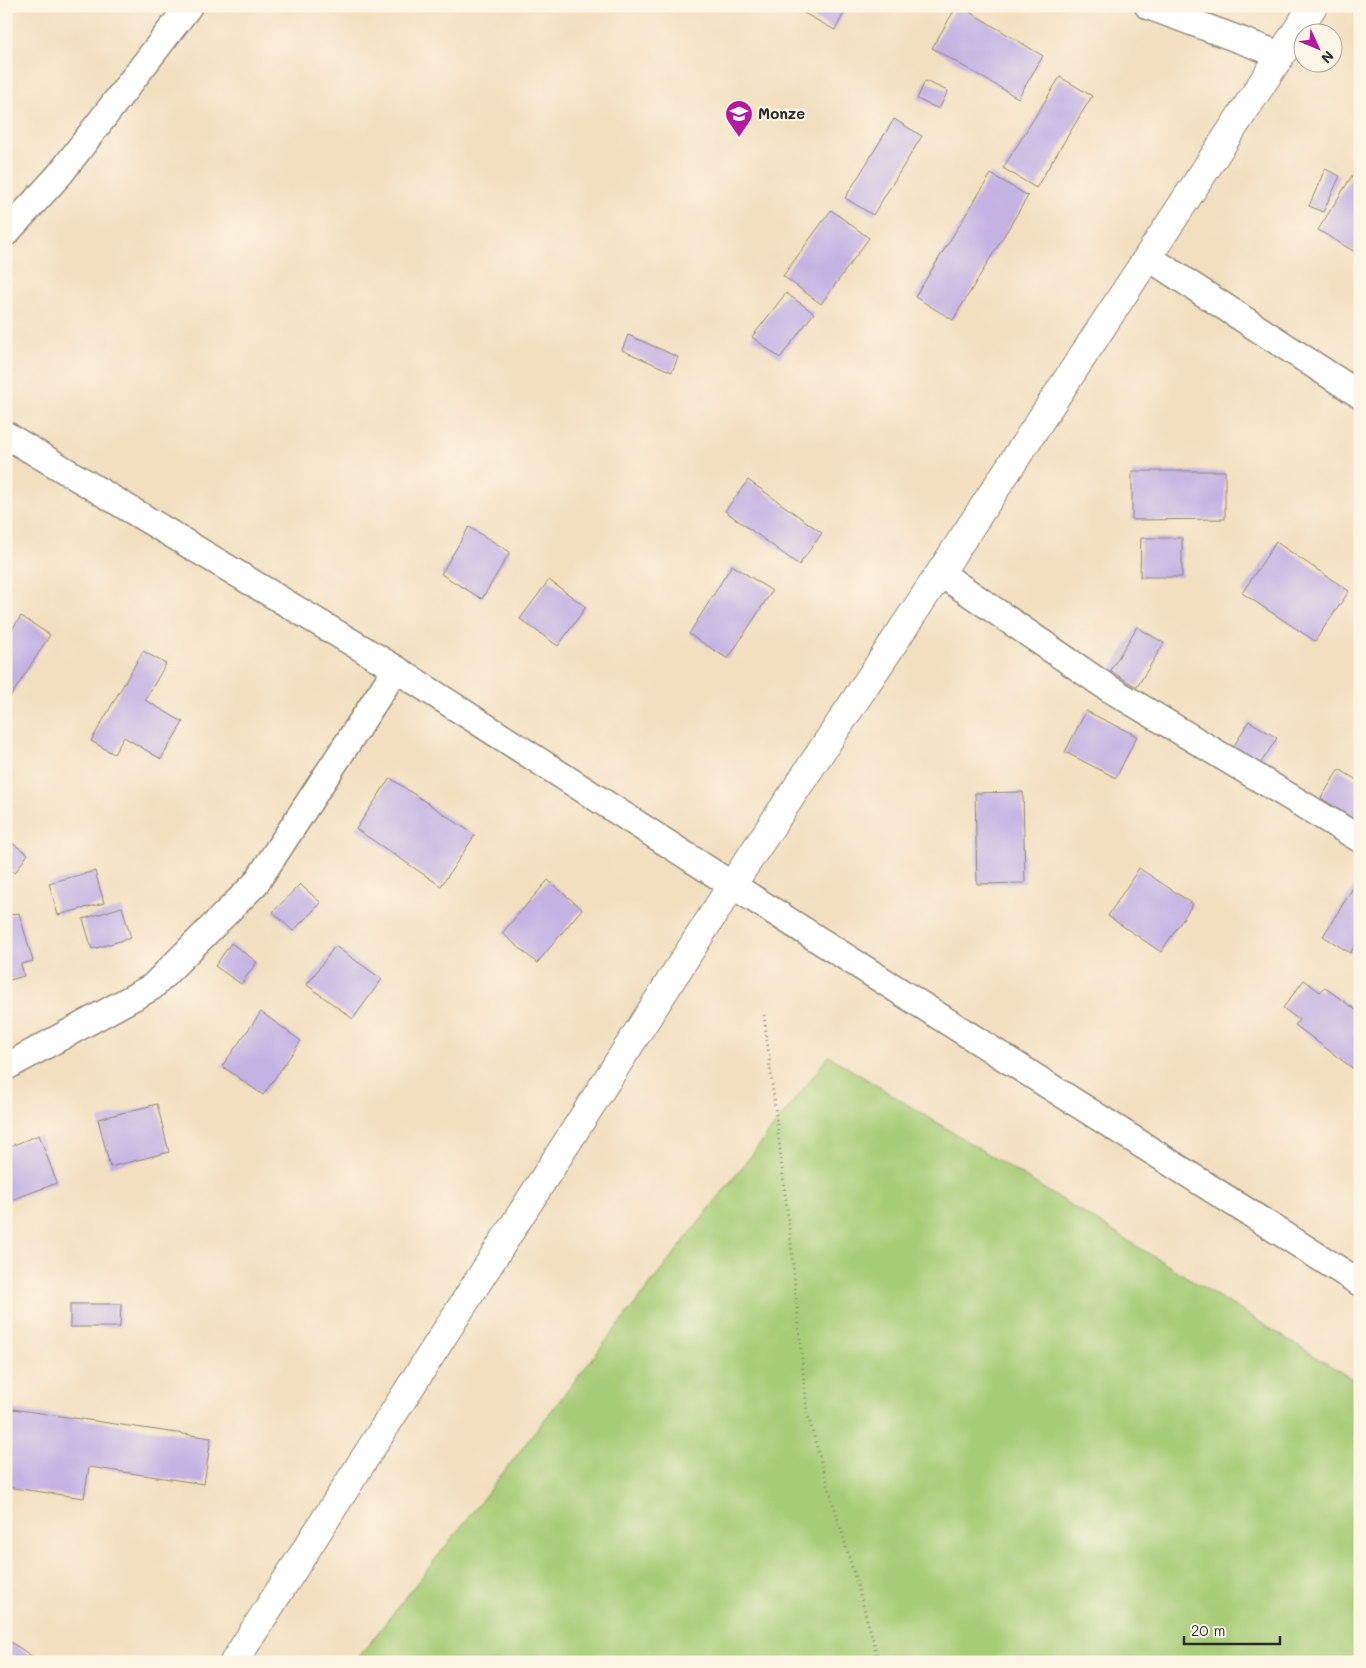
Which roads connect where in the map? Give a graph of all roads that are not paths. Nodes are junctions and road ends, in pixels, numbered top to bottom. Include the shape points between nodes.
1 (189, 6) edge
2 (1148, 6) edge
3 (1313, 6) edge
4 (1281, 55) junction
5 (6, 233) edge
6 (1148, 257) junction
7 (1360, 395) edge
8 (6, 436) edge
9 (940, 573) junction
10 (396, 669) junction
11 (1360, 840) edge
12 (732, 885) junction
13 (6, 1067) edge
14 (1360, 1283) edge
15 (234, 1662) edge

1 - 5 street via 60,174
2 - 4 street
3 - 4 street
4 - 6 street
6 - 7 street
6 - 9 street
8 - 10 street
9 - 11 street via 1105,686
9 - 12 street
10 - 12 street
10 - 13 street via 256,883 152,988
12 - 14 street
12 - 15 street

